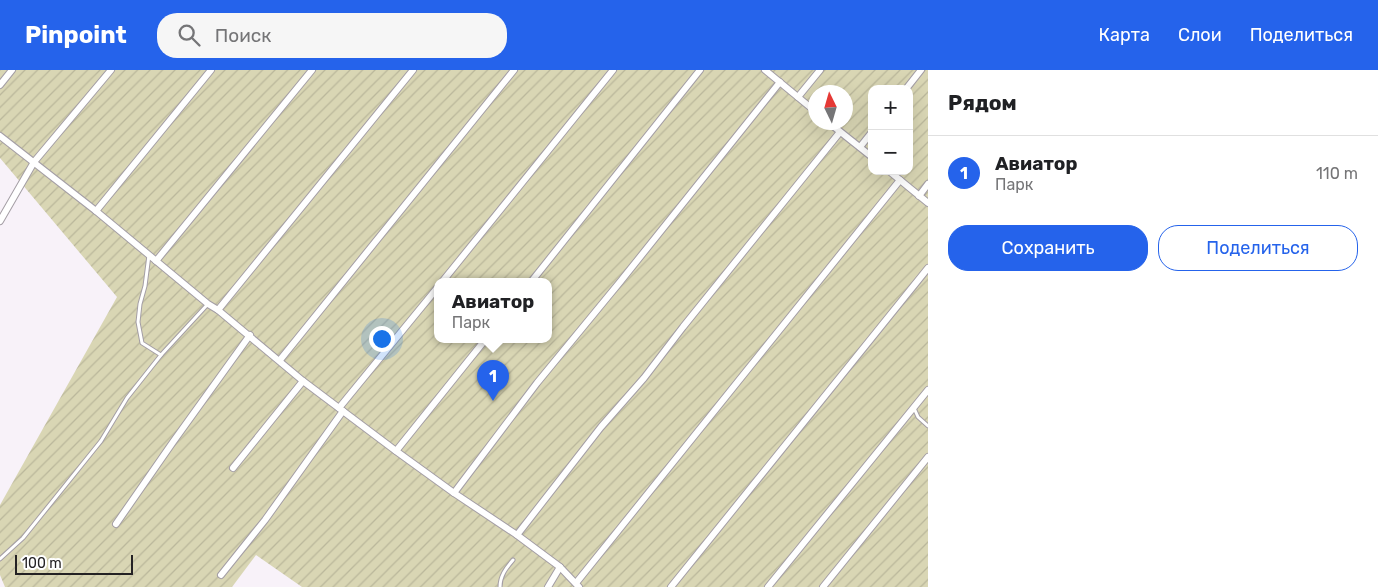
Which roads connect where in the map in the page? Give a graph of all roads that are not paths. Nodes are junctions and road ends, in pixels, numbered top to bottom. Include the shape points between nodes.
1 (12, 70) edge
2 (111, 70) edge
3 (211, 70) edge
4 (312, 70) edge
5 (413, 70) edge
6 (514, 70) edge
7 (613, 70) edge
8 (700, 70) edge
9 (765, 70) edge
10 (820, 70) edge
11 (921, 70) edge
12 (780, 82) junction
13 (0, 85) edge
14 (909, 85) edge
15 (798, 97) junction
16 (808, 105) edge
17 (838, 130) edge
18 (840, 132) junction
19 (0, 136) edge
20 (868, 137) edge
21 (860, 147) junction
22 (868, 154) edge
23 (34, 162) junction
24 (894, 175) edge
25 (900, 180) junction
26 (928, 184) edge
27 (919, 196) junction
28 (928, 203) edge
29 (96, 211) junction
30 (0, 221) edge
31 (149, 254) junction
32 (156, 261) junction
33 (928, 268) edge
34 (445, 278) edge
35 (534, 278) edge
36 (434, 292) edge
37 (208, 304) junction
38 (218, 310) junction
39 (250, 335) junction
40 (483, 343) edge
41 (161, 355) junction
42 (280, 360) junction
43 (304, 381) junction
44 (928, 390) edge
45 (914, 408) junction
46 (341, 410) junction
47 (928, 426) edge
48 (396, 451) junction
49 (928, 456) edge
50 (233, 468) dead end
51 (454, 493) junction
52 (116, 524) dead end
53 (518, 535) junction
54 (0, 559) edge
55 (513, 560) dead end
56 (560, 567) junction
57 (221, 575) dead end
58 (578, 585) edge
59 (500, 587) edge
60 (548, 587) edge
61 (671, 587) edge
62 (768, 587) edge
63 (823, 587) edge

1 - 13 street
2 - 23 street
3 - 29 street
4 - 32 street
5 - 38 street
6 - 42 street
7 - 34 street
8 - 35 street
9 - 12 street
10 - 15 street
11 - 14 street
12 - 15 street
12 - 51 street via 537,383
15 - 16 street
17 - 18 street
18 - 21 street
18 - 53 street
19 - 23 street
20 - 21 street
21 - 22 street
23 - 29 street
23 - 30 street
24 - 25 street
25 - 27 street
25 - 58 street
26 - 27 street
27 - 28 street
29 - 31 street
31 - 32 street
31 - 41 lane via 138,322 142,343
32 - 37 street
33 - 61 street
36 - 46 street
37 - 38 street
37 - 41 lane
38 - 39 street
39 - 42 street
39 - 52 street
40 - 48 street
41 - 54 lane via 126,398 101,441 23,538
42 - 43 street
43 - 46 street
43 - 50 street
44 - 45 street
45 - 47 lane
45 - 62 street
46 - 48 street
46 - 57 street via 265,520
48 - 51 street
49 - 63 street
51 - 53 street
53 - 56 street
55 - 59 lane via 504,572
56 - 58 street
56 - 60 street

